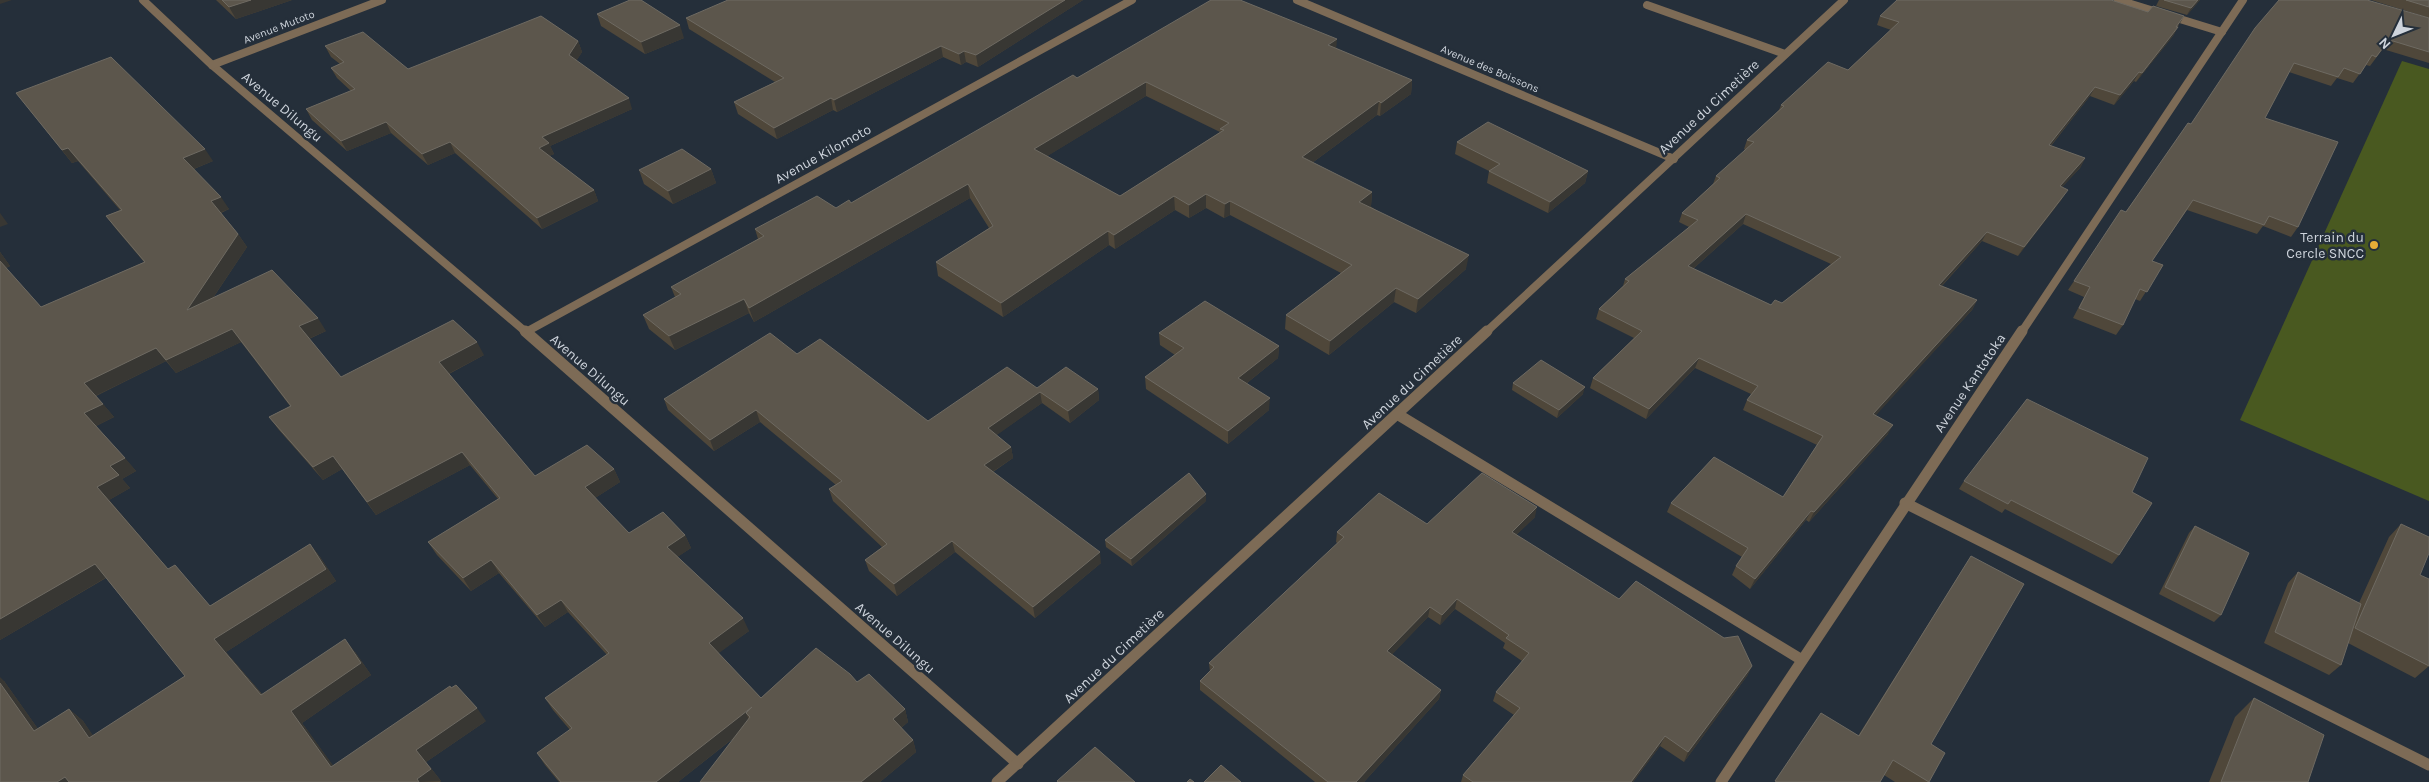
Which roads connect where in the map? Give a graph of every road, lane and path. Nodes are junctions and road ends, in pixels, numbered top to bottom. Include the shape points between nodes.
1 (143, 0) edge
2 (382, 0) edge
3 (1132, 0) edge
4 (1297, 0) edge
5 (1844, 0) edge
6 (2118, 0) edge
7 (2243, 0) edge
8 (1647, 5) dead end
9 (2222, 32) junction
10 (1785, 54) junction
11 (212, 65) junction
12 (1674, 159) junction
13 (526, 332) junction
14 (1397, 414) junction
15 (1905, 503) junction
16 (1802, 660) junction
17 (1018, 764) junction
18 (2429, 765) edge
19 (997, 782) edge
20 (1721, 782) edge

1 - 11 street, Avenue Dilungu
2 - 11 street, Avenue Mutoto
3 - 13 street, Avenue Kilomoto
4 - 12 street, Avenue des Boissons
5 - 10 street, Avenue du Cimetière
6 - 9 street
7 - 9 street, Avenue Kantotoka
8 - 10 street
9 - 15 street, Avenue Kantotoka
10 - 12 street, Avenue du Cimetière
11 - 13 street, Avenue Dilungu
12 - 14 street, Avenue du Cimetière
13 - 17 street, Avenue Dilungu
14 - 16 street
14 - 17 street, Avenue du Cimetière
15 - 16 street, Avenue Kantotoka
15 - 18 street
16 - 20 street, Avenue Kantotoka
17 - 19 street, Avenue du Cimetière

